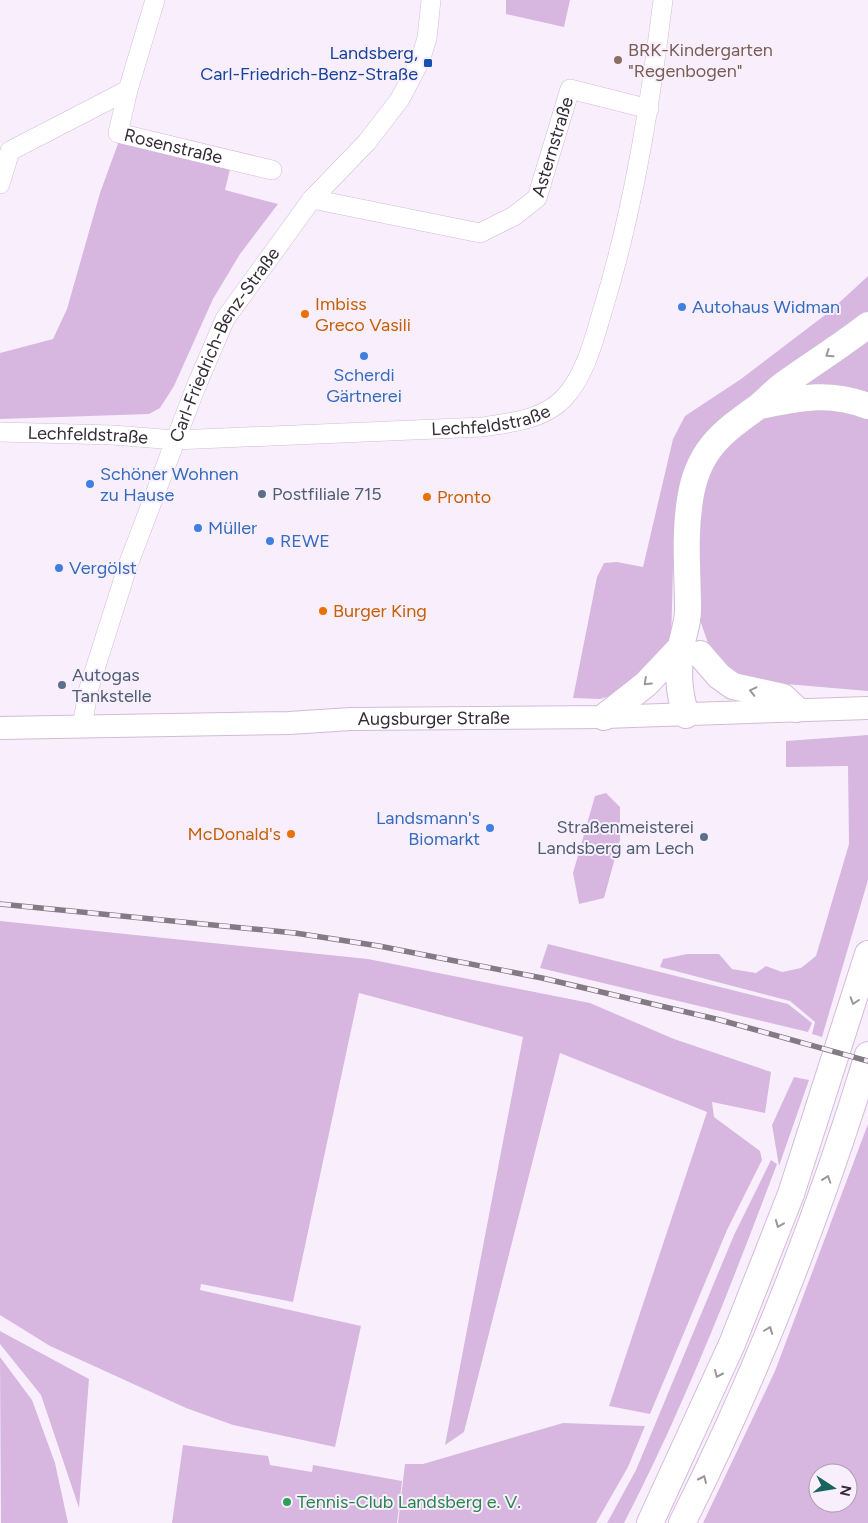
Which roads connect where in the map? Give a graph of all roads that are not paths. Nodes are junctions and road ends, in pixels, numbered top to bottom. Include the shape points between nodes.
1 (155, 0) edge
2 (431, 0) edge
3 (662, 0) edge
4 (128, 90) junction
5 (649, 109) junction
6 (5, 149) edge
7 (272, 170) dead end
8 (0, 184) edge
9 (312, 199) junction
10 (868, 325) edge
11 (759, 406) junction
12 (868, 406) edge
13 (0, 432) edge
14 (176, 440) junction
15 (691, 651) junction
16 (867, 708) edge
17 (796, 709) junction
18 (686, 714) junction
19 (604, 717) junction
20 (82, 726) junction
21 (0, 728) edge
22 (868, 954) edge
23 (868, 1056) edge
24 (650, 1523) edge
25 (682, 1523) edge

1 - 4 street, Rosenstraße
2 - 9 street, Carl-Friedrich-Benz-Straße via 427,38 420,61 400,99 366,142
3 - 5 street, Lechfeldstraße
4 - 6 street
4 - 7 street, Rosenstraße via 118,133
5 - 9 street, Asternstraße via 570,89 537,198 514,216 480,233
5 - 14 street, Lechfeldstraße via 628,221 613,276 579,378 563,399 532,419 484,427
6 - 8 street
9 - 14 street, Carl-Friedrich-Benz-Straße via 225,319
10 -> 11 highway via 776,390
11 - 12 highway via 827,396
11 - 15 highway via 725,430 708,450 697,472 686,529
13 - 14 street, Lechfeldstraße
14 - 20 street, Carl-Friedrich-Benz-Straße via 125,575 89,688
17 -> 15 highway via 783,697 733,686
15 - 18 highway via 700,675 696,698
15 -> 19 highway
16 - 17 main road, Augsburger Straße
17 - 18 main road, Augsburger Straße
18 - 19 main road, Augsburger Straße
19 - 20 main road, Augsburger Straße
20 - 21 main road, Augsburger Straße
22 -> 24 highway via 791,1194 732,1344
25 -> 23 highway via 758,1357 817,1206

